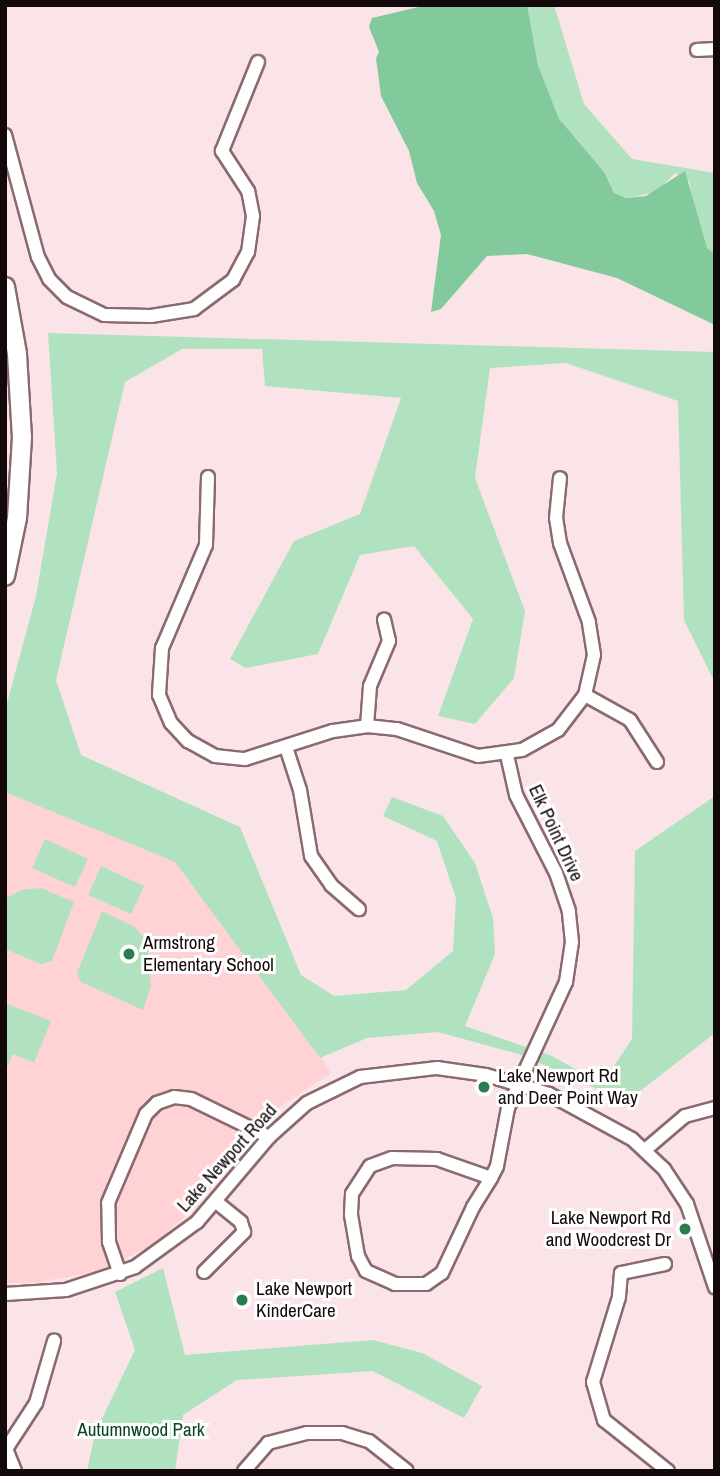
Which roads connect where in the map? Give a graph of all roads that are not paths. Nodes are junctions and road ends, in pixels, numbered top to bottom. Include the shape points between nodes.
1 (715, 48) edge
2 (697, 50) dead end
3 (258, 62) dead end
4 (5, 135) edge
5 (5, 287) edge
6 (208, 477) dead end
7 (560, 478) dead end
8 (5, 576) edge
9 (384, 620) dead end
10 (585, 695) junction
11 (367, 726) junction
12 (286, 747) junction
13 (507, 755) junction
14 (657, 762) dead end
15 (359, 909) dead end
16 (520, 1086) junction
17 (715, 1108) edge
18 (269, 1137) junction
19 (645, 1150) junction
20 (491, 1178) junction
21 (215, 1201) junction
22 (665, 1264) dead end
23 (204, 1272) dead end
24 (120, 1274) junction
25 (715, 1287) edge
26 (5, 1293) edge
27 (54, 1341) dead end
28 (5, 1449) edge
29 (15, 1471) edge
30 (244, 1471) edge
31 (407, 1471) edge
32 (667, 1471) edge

1 - 2 street
3 - 4 street via 222,151 248,191 252,235 233,280 207,303 174,314 104,315 67,298 49,279 38,257
5 - 8 highway via 17,354 22,437 17,518
6 - 12 street via 206,545 162,648 159,695 177,730 215,756 245,759
7 - 10 street via 559,543 593,638 592,672
9 - 11 street via 389,641 370,686
10 - 13 street via 558,730
10 - 14 street via 630,720
11 - 12 street via 333,731
11 - 13 street via 397,729 461,753
12 - 15 street via 298,781 311,856 331,885
13 - 16 street, Elk Point Drive via 516,795 563,891 572,942 560,1001
16 - 18 street, Lake Newport Road via 462,1070 383,1072 330,1089
16 - 19 street, Lake Newport Road via 581,1109
16 - 20 street, Elk Point Drive via 508,1108
17 - 19 street via 685,1116
18 - 21 street, Lake Newport Road
18 - 24 street via 208,1105 166,1098 146,1114 108,1203 109,1242
19 - 25 street, Lake Newport Road via 678,1189 694,1218
20 - 20 street via 442,1273 426,1284 395,1284 366,1271 358,1256 351,1204 359,1177 370,1166 393,1158 437,1159
21 - 23 street via 241,1222 244,1232
21 - 24 street, Lake Newport Road via 177,1239
22 - 32 street via 621,1273 619,1297 593,1382 604,1420
24 - 26 street, Lake Newport Road via 66,1290
27 - 28 street via 36,1403
28 - 29 street
30 - 31 street via 268,1443 307,1433 342,1433 369,1441

